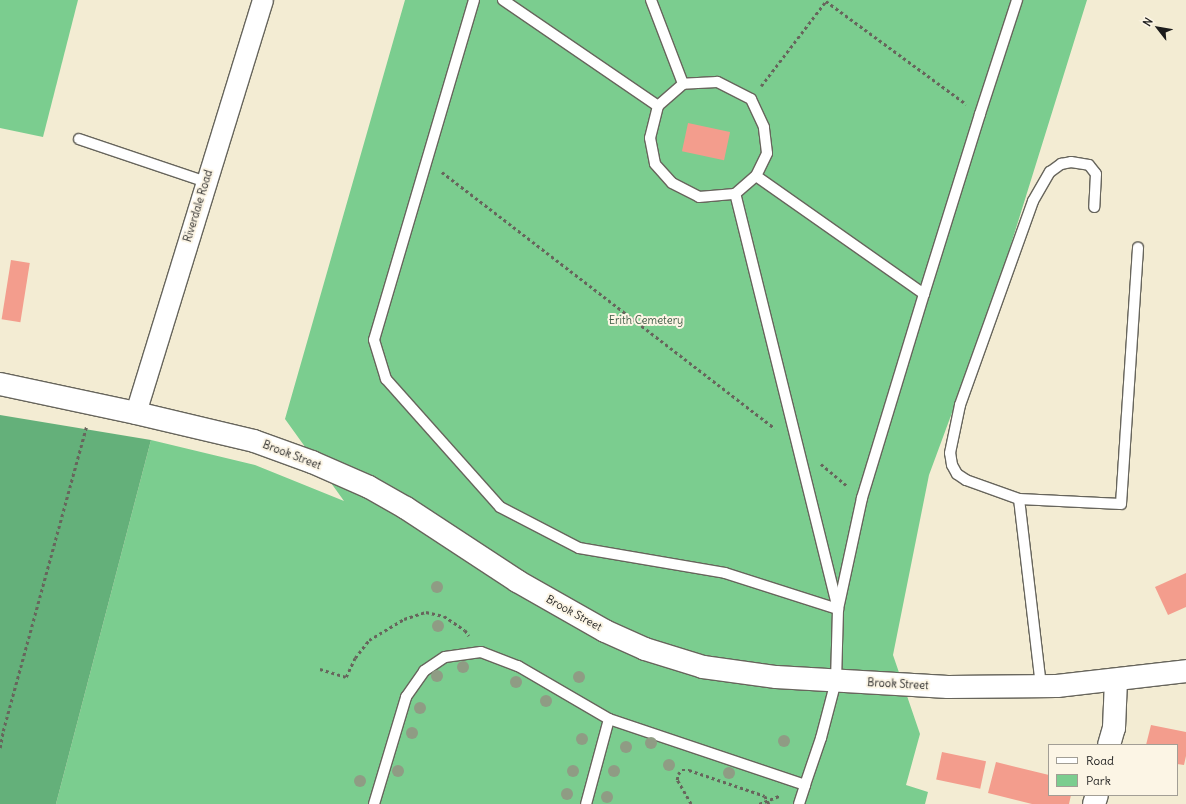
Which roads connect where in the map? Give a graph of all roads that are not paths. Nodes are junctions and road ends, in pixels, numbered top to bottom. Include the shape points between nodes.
1 (263, 0) edge
2 (474, 0) edge
3 (503, 0) edge
4 (651, 0) edge
5 (1017, 0) edge
6 (683, 84) junction
7 (658, 106) junction
8 (80, 139) dead end
9 (756, 176) junction
10 (206, 182) junction
11 (735, 194) junction
12 (1094, 207) dead end
13 (1138, 248) dead end
14 (924, 294) junction
15 (0, 384) edge
16 (136, 413) junction
17 (1019, 499) junction
18 (838, 608) junction
19 (1186, 671) edge
20 (836, 680) junction
21 (1116, 680) junction
22 (1042, 686) junction
23 (609, 719) junction
24 (1109, 744) edge
25 (805, 785) junction
26 (374, 804) edge
27 (586, 804) edge
28 (799, 804) edge

1 - 10 street, Riverdale Road
2 - 18 lane via 374,340 386,379 500,507 579,548 725,573
3 - 7 lane
4 - 6 lane
5 - 14 lane
6 - 7 lane
6 - 9 lane via 717,82 751,99 764,127 767,153
7 - 11 lane via 650,138 655,164 672,183 699,197
8 - 10 lane
9 - 11 lane
9 - 14 lane
10 - 16 street, Riverdale Road
11 - 18 lane
12 - 17 lane via 1096,174 1089,165 1070,162 1061,164 1050,172 1033,201 960,406 950,453 957,474 966,480
13 - 17 lane via 1121,504
14 - 18 lane via 862,498
15 - 16 street, Brook Street
16 - 20 street, Brook Street via 254,440 369,487 406,508 517,581 605,631 645,649 703,666 776,677
17 - 22 lane
18 - 20 lane
19 - 21 street, Brook Street
20 - 22 street, Brook Street via 948,687
20 - 25 lane via 821,738
21 - 22 street, Brook Street
21 - 24 street via 1114,728
23 - 25 lane
23 - 26 lane via 518,666 481,652 445,657 424,671 406,697
23 - 27 lane
25 - 28 lane

